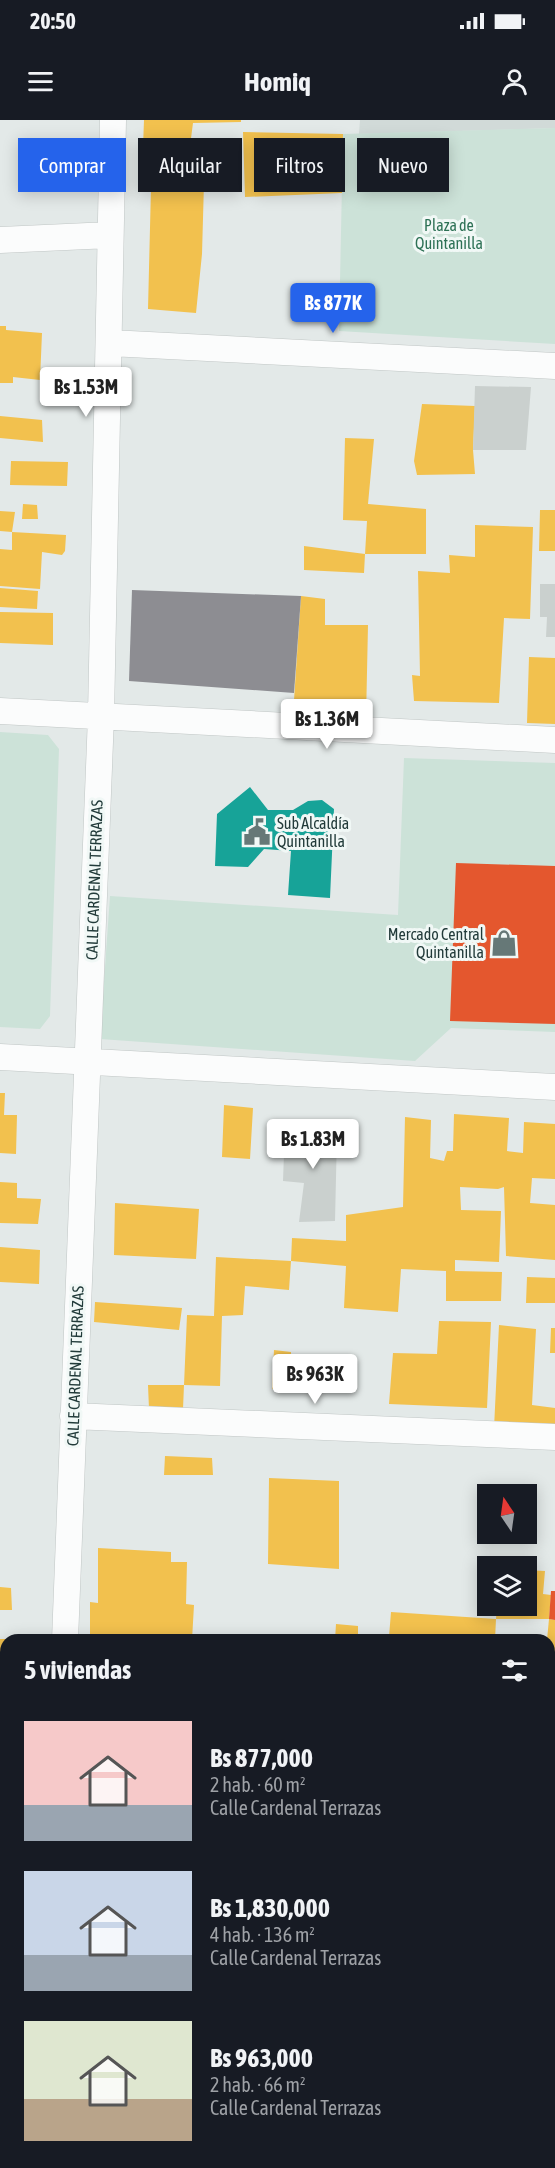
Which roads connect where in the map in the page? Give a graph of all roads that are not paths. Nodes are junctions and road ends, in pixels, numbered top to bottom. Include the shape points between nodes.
1 (113, 120) edge
2 (110, 235) junction
3 (0, 240) edge
4 (110, 343) junction
5 (555, 366) edge
6 (0, 711) edge
7 (101, 716) junction
8 (555, 740) edge
9 (0, 1057) edge
10 (87, 1062) junction
11 (555, 1087) edge
12 (73, 1416) junction
13 (555, 1437) edge
14 (65, 1634) edge

1 - 2 street, CALLE CARDENAL TERRAZAS
2 - 3 street
2 - 4 street, CALLE CARDENAL TERRAZAS
4 - 5 street
4 - 7 street, CALLE CARDENAL TERRAZAS
6 - 7 street
7 - 8 street
7 - 10 street, CALLE CARDENAL TERRAZAS
9 - 10 street
10 - 11 street
10 - 12 street, CALLE CARDENAL TERRAZAS
12 - 13 street
12 - 14 street, CALLE CARDENAL TERRAZAS

